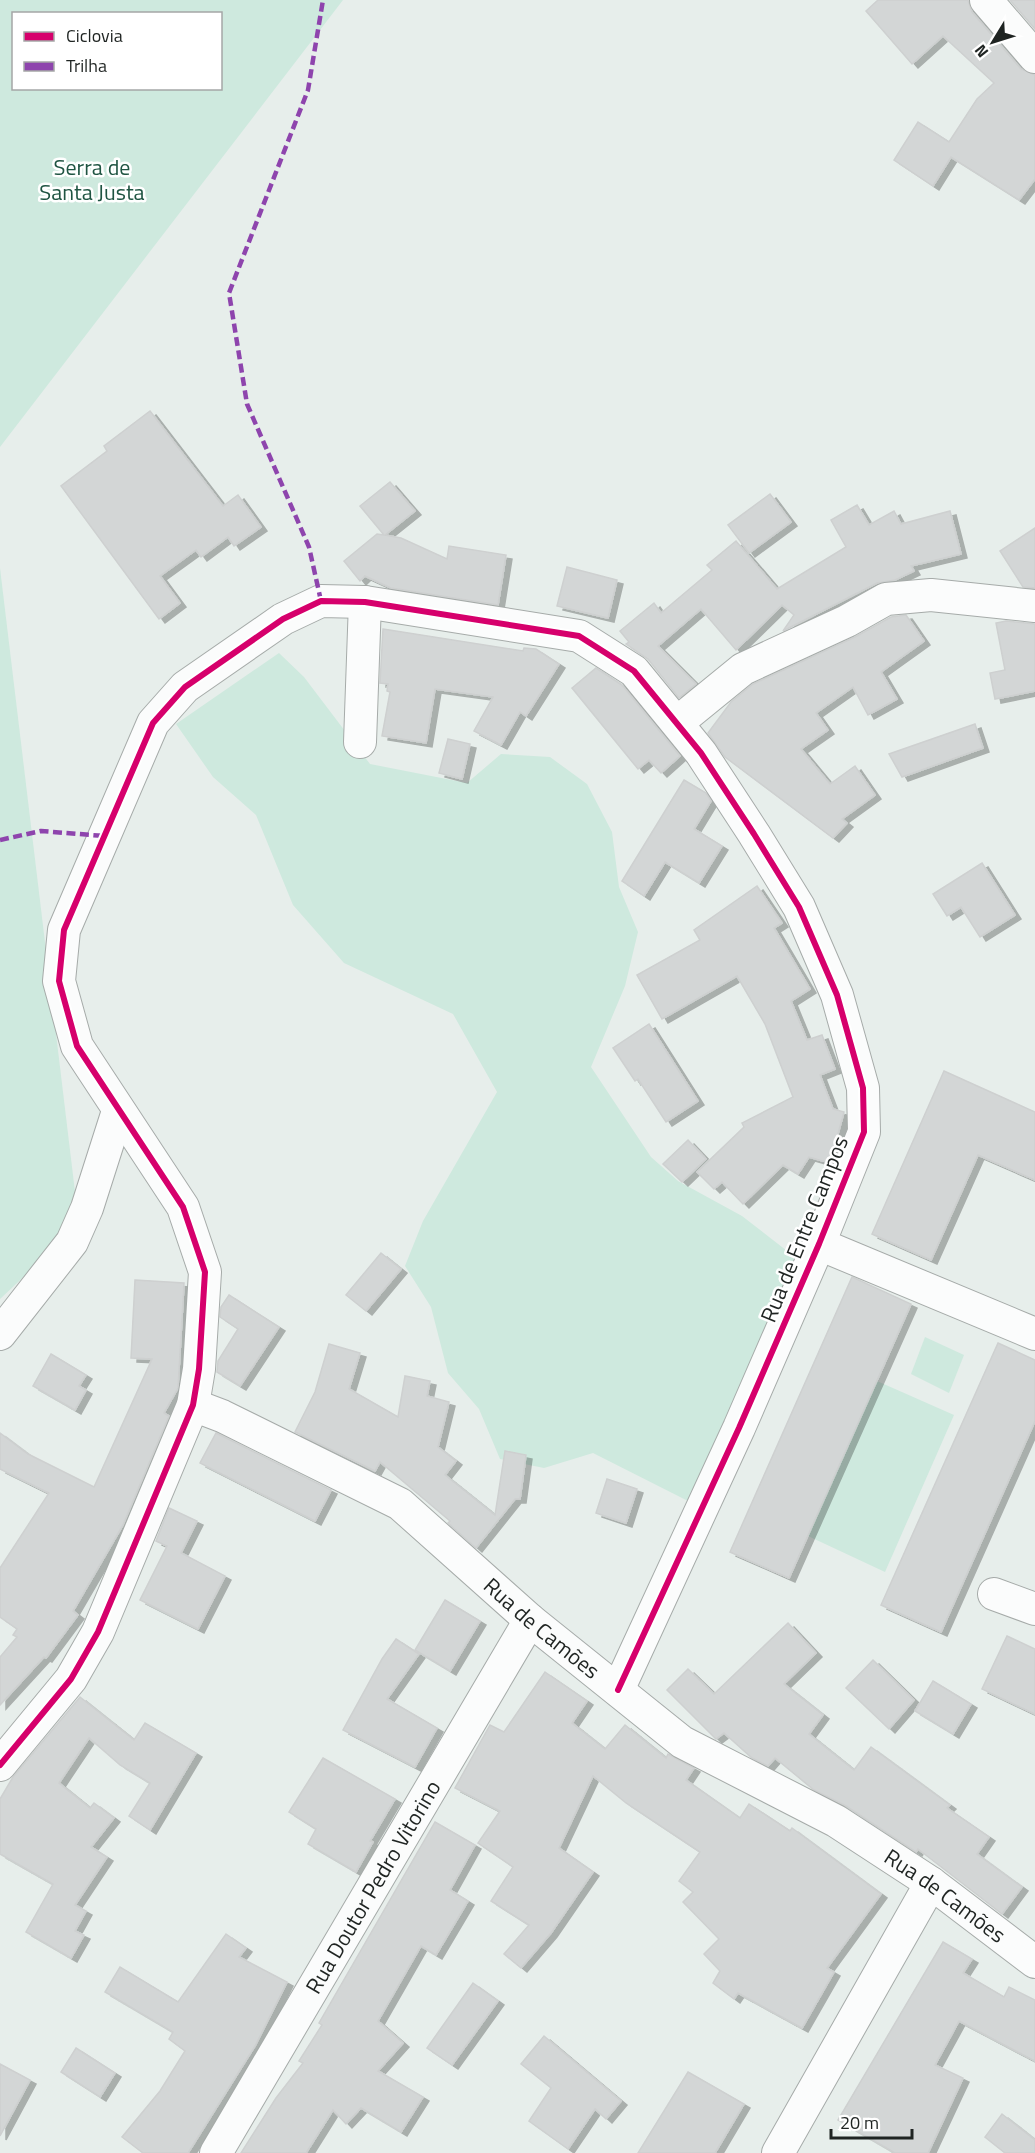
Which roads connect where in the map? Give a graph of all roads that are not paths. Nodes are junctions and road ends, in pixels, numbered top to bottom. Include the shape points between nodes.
1 (986, 0) edge
2 (1035, 57) edge
3 (365, 602) junction
4 (1035, 606) edge
5 (678, 722) junction
6 (360, 742) dead end
7 (118, 1111) junction
8 (819, 1244) junction
9 (1035, 1334) edge
10 (0, 1335) edge
11 (193, 1405) junction
12 (994, 1594) dead end
13 (1035, 1609) edge
14 (530, 1620) junction
15 (618, 1690) junction
16 (0, 1765) edge
17 (932, 1882) junction
18 (1035, 1962) edge
19 (216, 2153) edge
20 (778, 2153) edge

1 - 2 street
3 - 5 street, Rua de Entre Campos via 579,636 633,671
3 - 6 street
3 - 7 street, Rua de Entre Campos via 321,602 283,619 185,687 153,723 64,930 59,981 77,1046
4 - 5 street via 931,595 886,599 743,669
5 - 8 street, Rua de Entre Campos via 799,907 837,995 862,1088 864,1132
7 - 10 street via 72,1242
7 - 11 street, Rua de Entre Campos via 183,1207 204,1272 199,1369
8 - 9 street
8 - 15 street, Rua de Entre Campos
11 - 14 street, Rua de Camões via 400,1504
11 - 16 street, Rua de Entre Campos via 98,1632 71,1680
12 - 13 street
14 - 15 street, Rua de Camões
14 - 19 street, Rua Doutor Pedro Vitorino
15 - 17 street, Rua de Camões via 682,1742 836,1821
17 - 18 street, Rua de Camões
17 - 20 street

